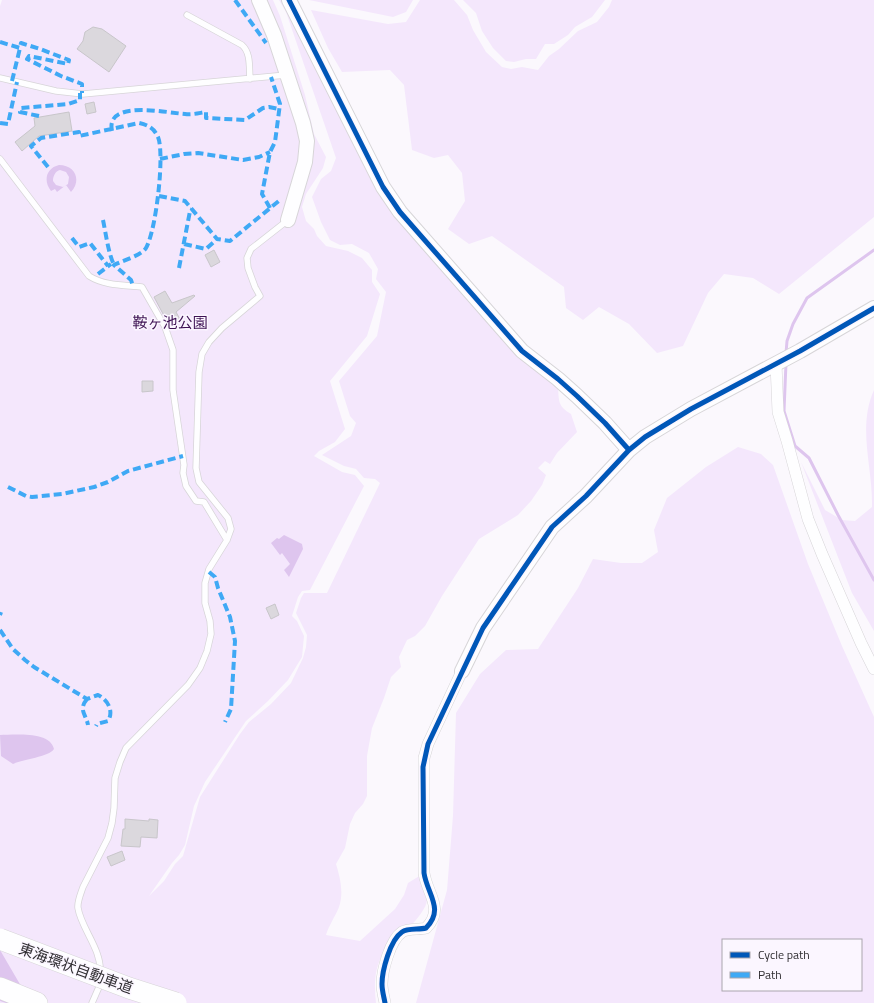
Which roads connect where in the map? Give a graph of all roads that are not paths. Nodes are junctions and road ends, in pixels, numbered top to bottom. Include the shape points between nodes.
1 (259, 0) edge
2 (289, 0) edge
3 (187, 15) dead end
4 (286, 75) junction
5 (0, 78) edge
6 (250, 79) junction
7 (0, 159) edge
8 (288, 220) joint
9 (874, 308) edge
10 (783, 360) junction
11 (629, 450) junction
12 (227, 540) junction
13 (874, 669) edge
14 (462, 671) joint
15 (0, 939) edge
16 (0, 988) edge
17 (37, 1003) edge
18 (92, 1003) edge
19 (176, 1003) edge
20 (385, 1003) edge

1 - 4 street via 274,35
2 - 11 street via 383,187 400,212 522,351 577,396
3 - 6 lane via 246,48
4 - 6 lane
4 - 8 street via 303,124 306,141 306,162
5 - 6 lane via 56,91 83,94
7 - 12 lane via 89,276 110,284 142,287 165,327 173,350 173,390 186,486 196,501 204,502
8 - 12 lane via 250,249 246,258 260,296 222,328 202,354 196,468 199,482 228,518 231,529
9 - 10 street
10 - 11 street via 690,409
10 - 13 street via 778,412 808,519
11 - 14 street via 586,496 552,527 483,628
12 - 18 lane via 209,569 205,583 210,634 200,668 188,684 126,748 115,778 114,808 108,838 81,893 78,907 95,948 100,969 99,987
14 - 20 street via 424,758 424,873 436,913 426,928 404,931 395,941 388,954 382,983
15 - 19 highway, 東海環状自動車道, bridge
16 - 17 highway

